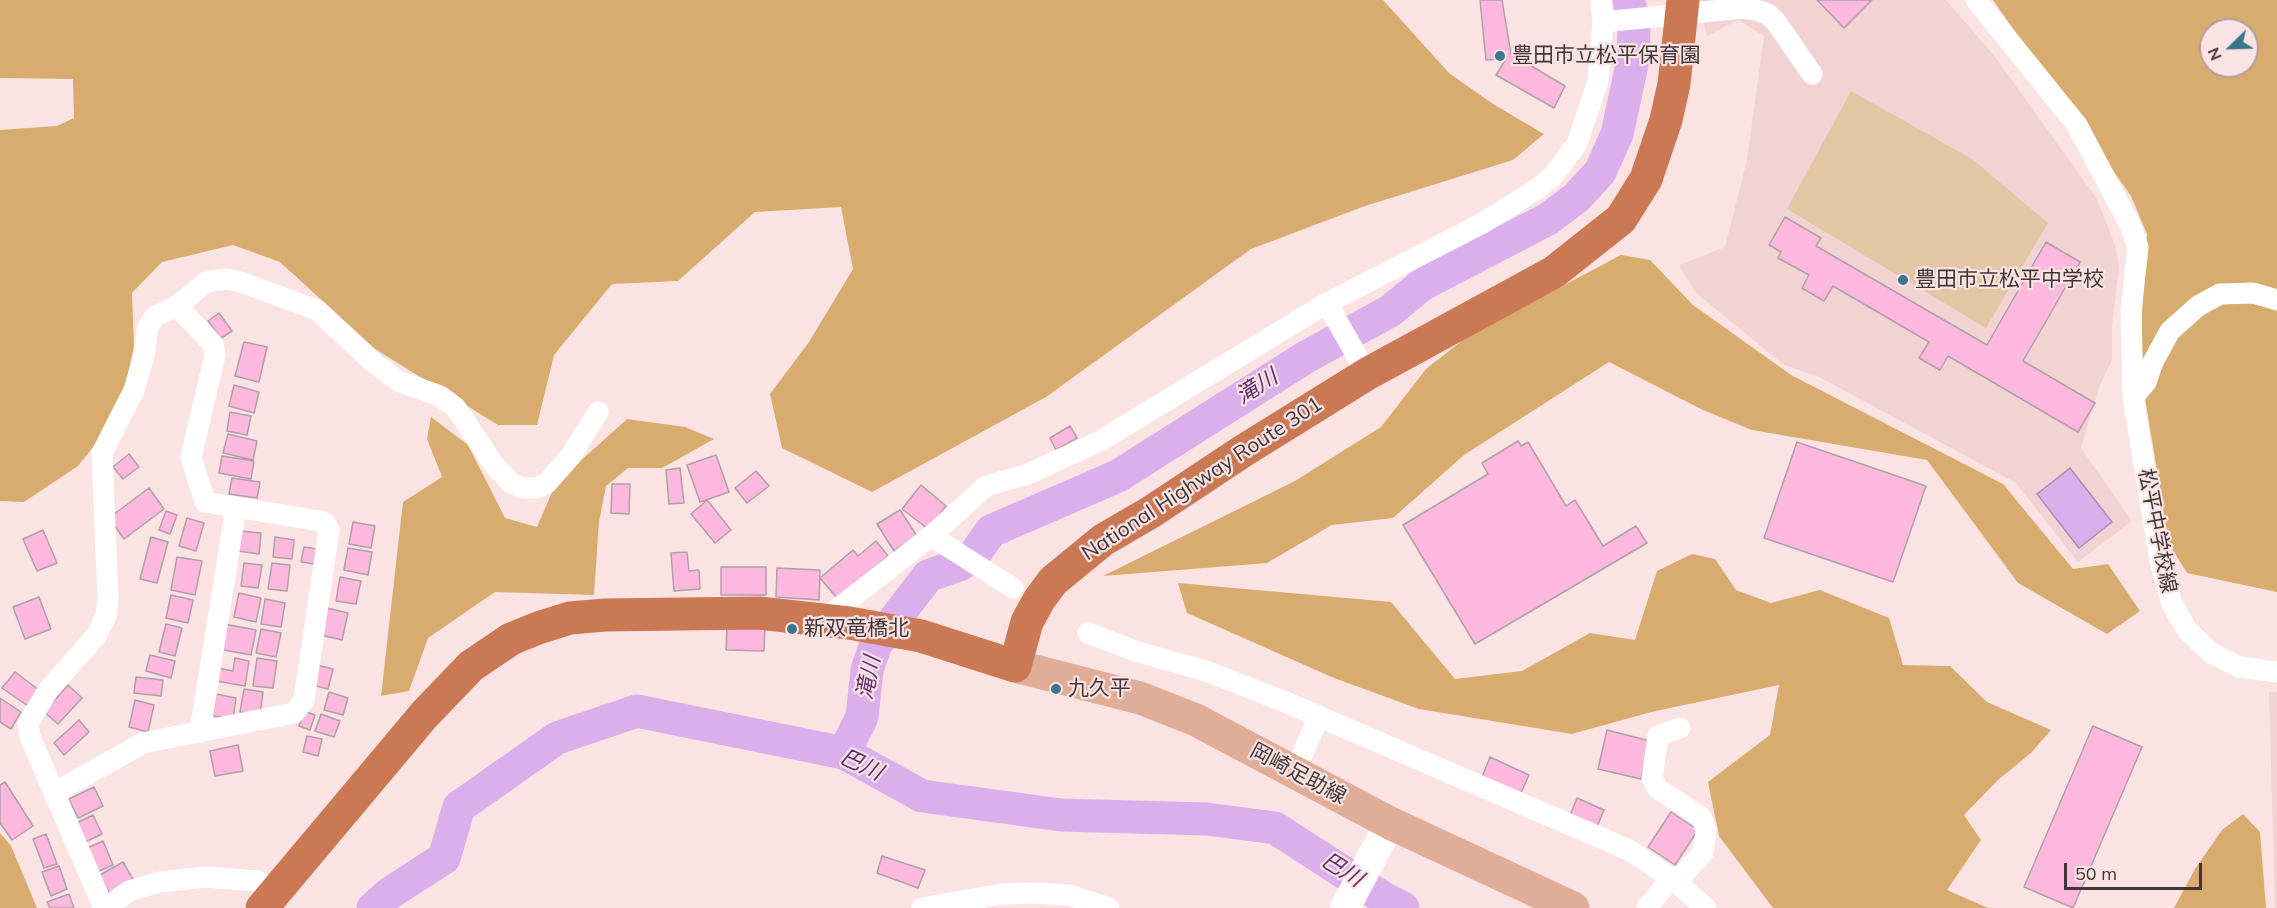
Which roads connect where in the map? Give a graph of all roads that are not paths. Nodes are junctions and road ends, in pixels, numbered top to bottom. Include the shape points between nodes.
1 (1601, 0) edge
2 (1976, 0) edge
3 (1675, 10) edge
4 (1603, 22) junction
5 (1812, 74) dead end
6 (2277, 300) edge
7 (1327, 303) junction
8 (177, 306) junction
9 (1367, 374) junction
10 (2133, 397) junction
11 (598, 412) dead end
12 (236, 507) junction
13 (937, 540) junction
14 (1013, 588) dead end
15 (836, 621) junction
16 (1088, 633) dead end
17 (1015, 666) junction
18 (2277, 672) edge
19 (1318, 718) junction
20 (1680, 728) dead end
21 (200, 732) junction
22 (1295, 772) junction
23 (54, 793) junction
24 (1383, 835) junction
25 (1673, 880) junction
26 (267, 901) edge
27 (105, 908) edge
28 (922, 908) edge
29 (1109, 908) edge
30 (1345, 908) edge
31 (1573, 908) edge
32 (1647, 908) edge
33 (1706, 908) edge

1 - 4 street
2 - 10 street, 松平中学校線 via 2077,125 2130,225 2138,247 2132,311
3 - 4 street
3 - 5 street via 1743,8 1768,14
3 - 9 highway, National Highway Route 301 via 1674,84 1658,147 1646,179 1621,219 1554,272
4 - 7 street via 1598,81 1577,144 1551,177 1481,224
6 - 10 street via 2253,293 2220,294 2198,306 2170,331 2146,381
7 - 9 street
7 - 13 street via 1100,441 1028,474 986,486
8 - 11 street via 206,282 226,279 317,310 398,381 440,396 456,408 494,465 512,484 523,488 546,484 570,457
8 - 12 street via 213,344 214,355 191,457 205,502
8 - 23 street via 155,316 147,329 134,390 102,453 106,616 96,636 49,689 28,723
9 - 17 highway, National Highway Route 301 via 1073,562 1039,600 1027,622
10 - 18 street, 松平中学校線 via 2160,561 2178,616 2199,643 2224,661
12 - 21 street
12 - 21 street via 320,521 329,530 304,700 294,713
13 - 14 street
13 - 15 street
15 - 17 highway via 921,636
15 - 26 highway via 759,613 605,615 570,618 511,639 471,666 440,699
16 - 19 street via 1138,652 1206,670
17 - 22 main road, 岡崎足助線 via 1140,698 1196,720
19 - 22 street
19 - 25 street via 1629,850
20 - 25 street via 1658,736 1652,778 1658,789 1701,817 1706,830 1703,853
21 - 23 street via 143,743
22 - 24 main road, 岡崎足助線
23 - 27 street
24 - 30 street
24 - 31 main road, 岡崎足助線
25 - 32 street
25 - 33 street
26 - 27 street via 258,881 205,877 160,882 129,891
28 - 29 street via 1002,894 1033,893 1069,895

